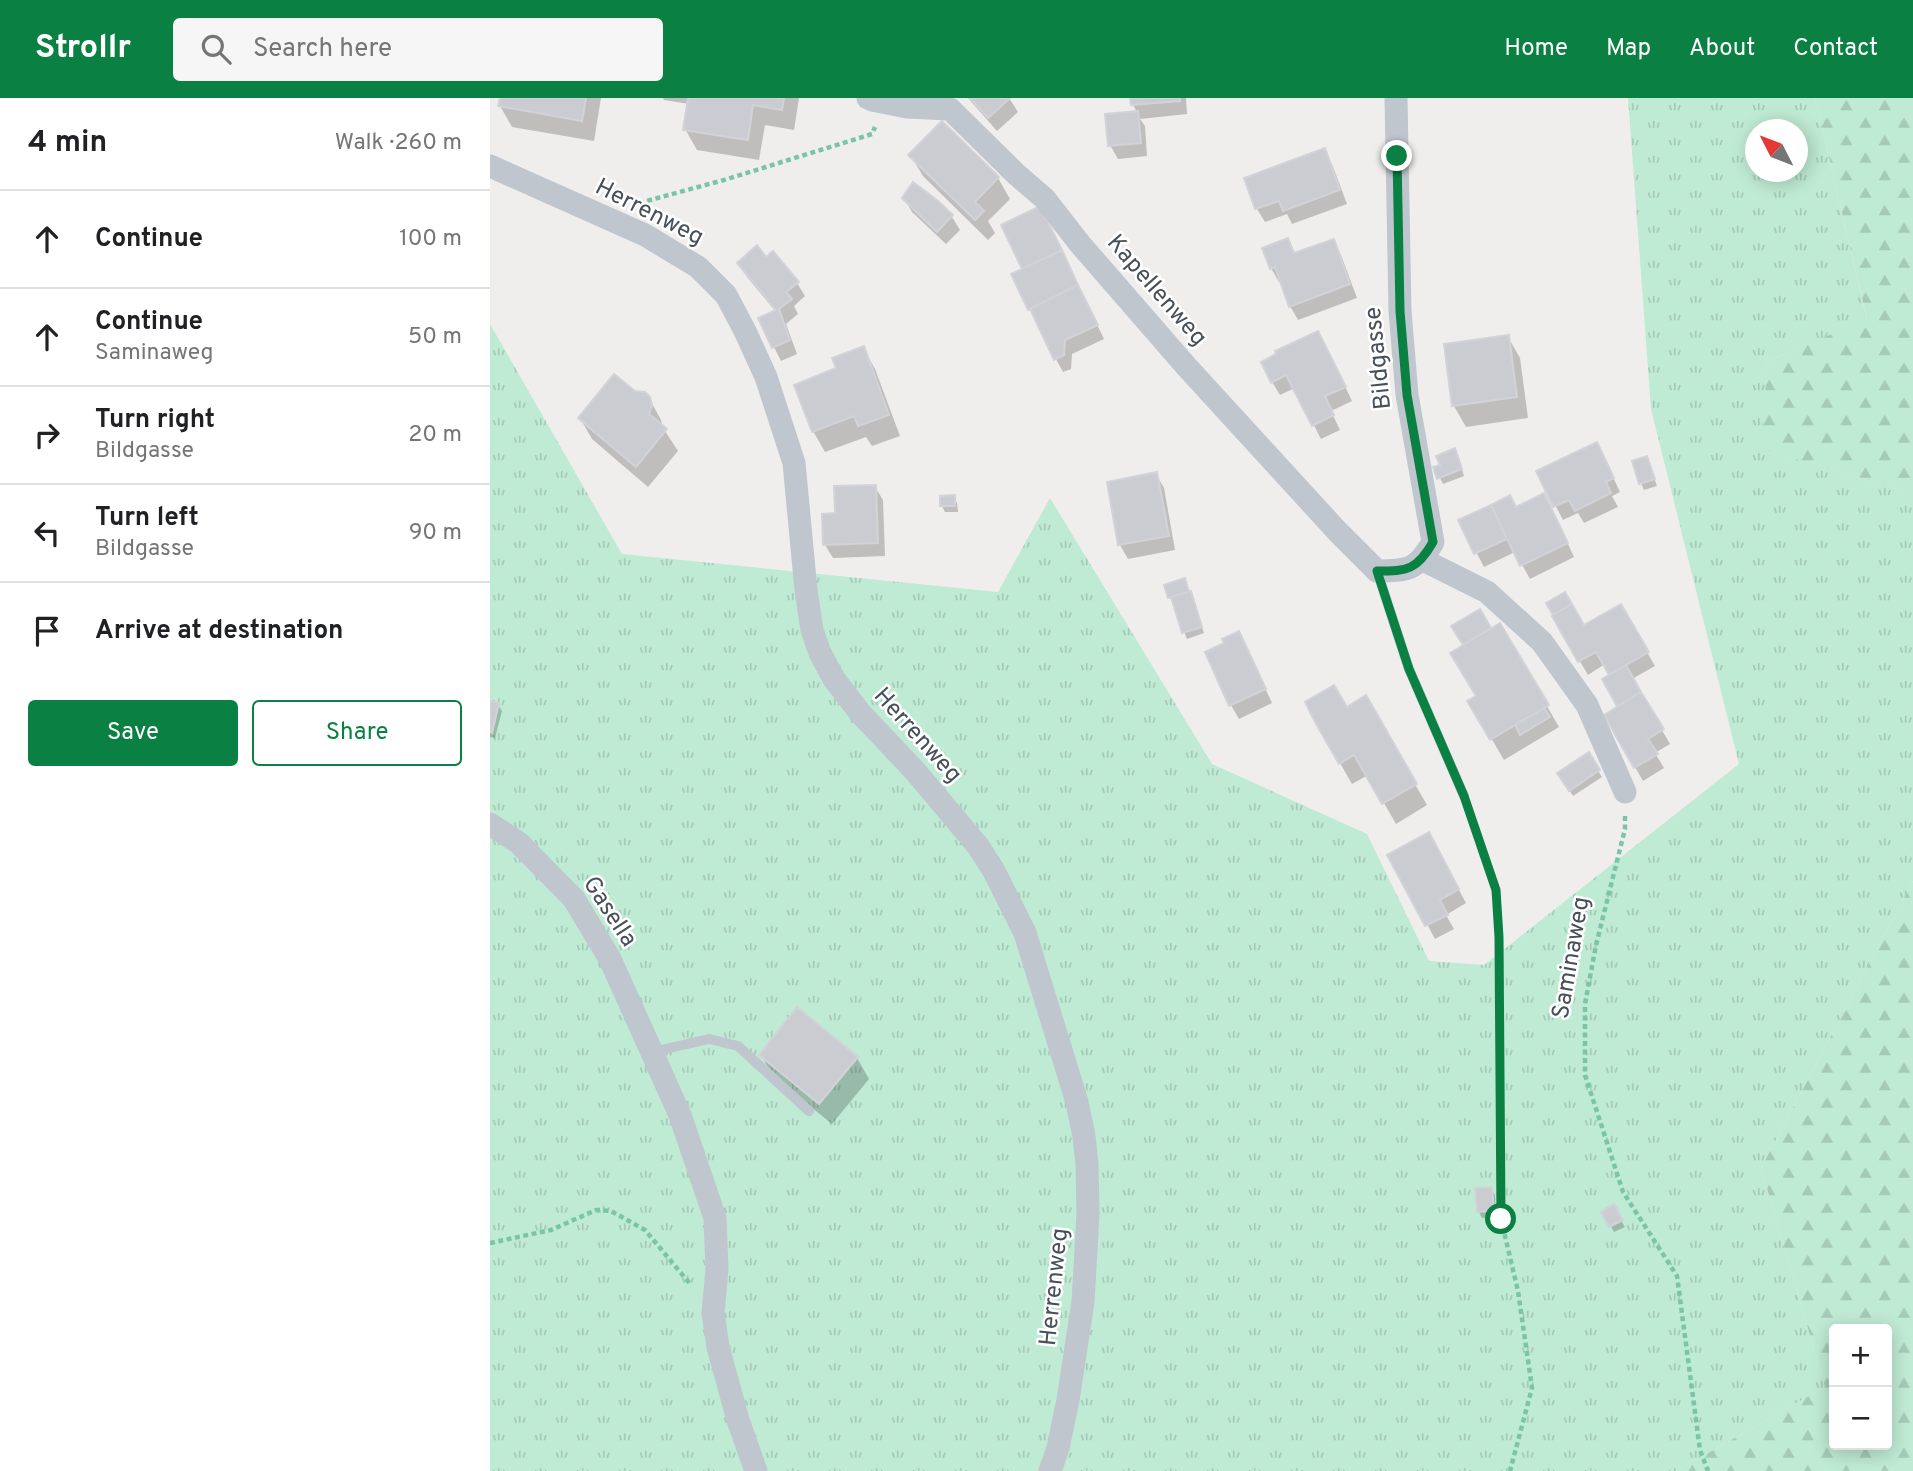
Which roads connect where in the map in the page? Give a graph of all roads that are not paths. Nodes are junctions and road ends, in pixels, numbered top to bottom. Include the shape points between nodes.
1 (1396, 98) edge
2 (877, 100) edge
3 (490, 166) edge
4 (1423, 560) junction
5 (1377, 571) junction
6 (1625, 792) road end
7 (1464, 796) road end
8 (490, 824) edge
9 (652, 1052) junction
10 (809, 1111) dead end
11 (756, 1471) edge
12 (1050, 1471) edge

1 - 4 street, Bildgasse via 1400,311 1407,395 1433,542
2 - 5 street, Kapellenweg via 907,107 950,108 1045,199 1186,366
3 - 12 street, Herrenweg via 645,235 698,267 726,295 766,377 794,463 806,590 820,653 861,714 978,846 1025,933 1077,1102 1087,1164 1083,1302 1068,1400
4 - 5 street via 1403,571
4 - 6 street via 1487,592 1542,642 1587,705
5 - 7 lane via 1409,669
8 - 9 street, Gasella via 519,843 574,899 610,959
9 - 10 lane via 709,1039 738,1045
9 - 11 street via 680,1115 715,1218 713,1312 718,1347

